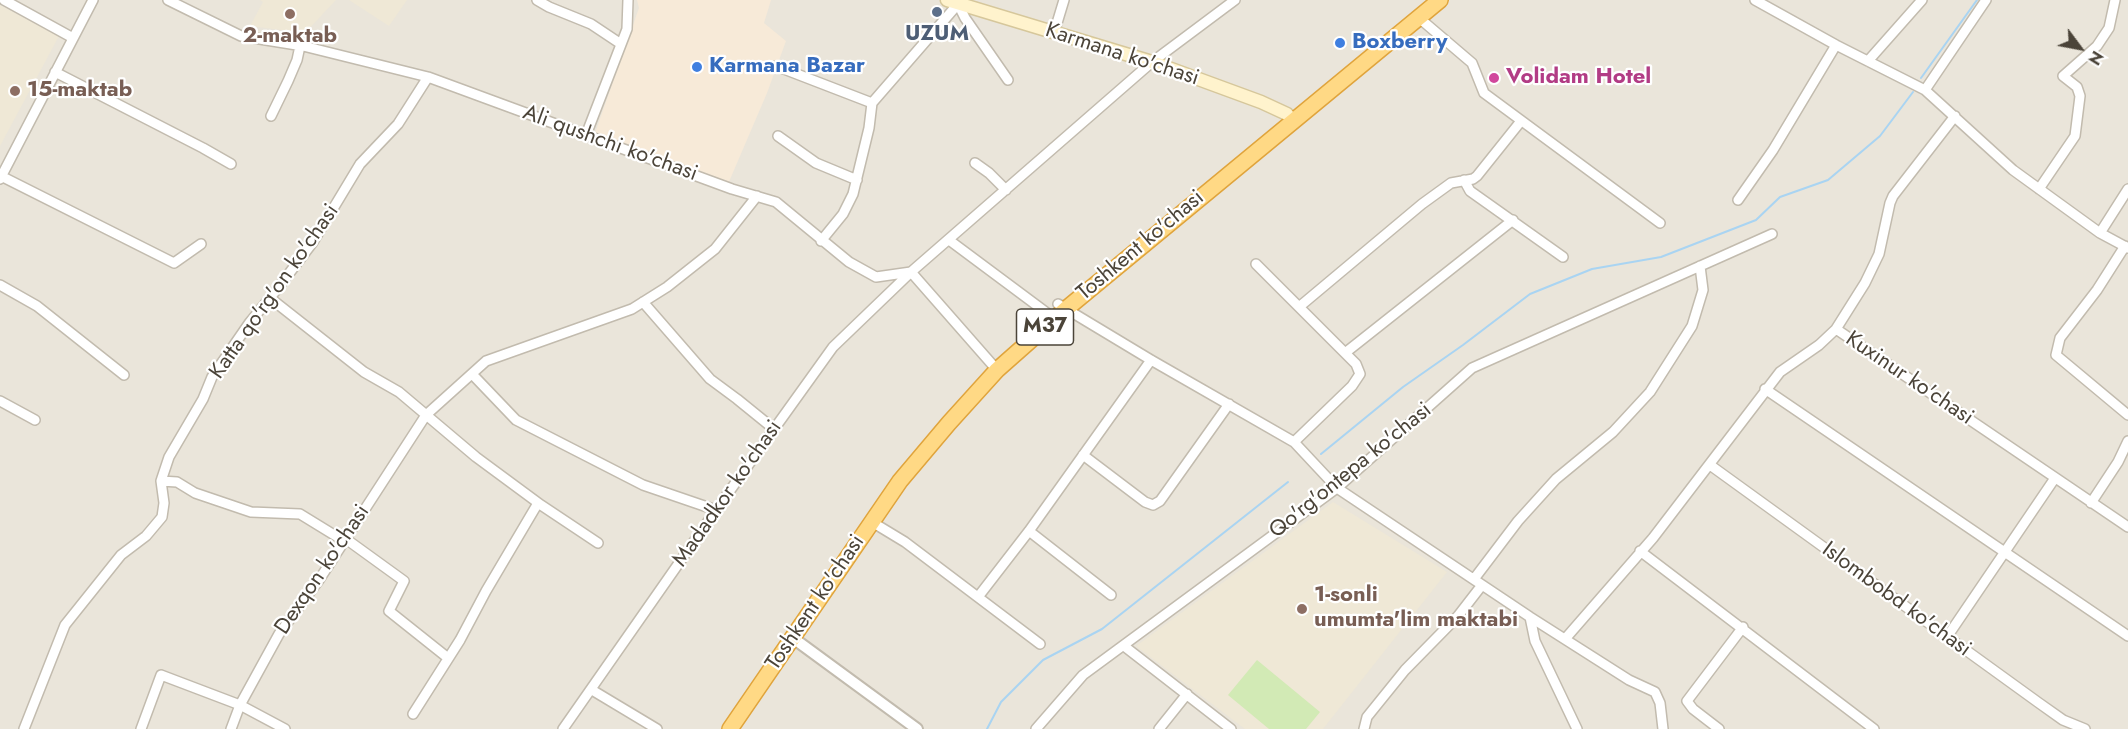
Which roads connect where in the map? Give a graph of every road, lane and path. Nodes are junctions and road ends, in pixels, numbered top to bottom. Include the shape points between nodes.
1 (4, 0) edge
2 (93, 0) edge
3 (168, 0) edge
4 (537, 0) edge
5 (628, 0) edge
6 (1064, 0) edge
7 (1235, 0) edge
8 (1426, 0) edge
9 (1440, 0) edge
10 (1755, 0) edge
11 (1922, 0) edge
12 (1986, 0) edge
13 (2115, 0) edge
14 (952, 2) edge
15 (1418, 17) junction
16 (1054, 33) junction
17 (73, 38) junction
18 (621, 44) junction
19 (300, 45) junction
20 (1836, 45) junction
21 (1868, 61) junction
22 (1152, 62) junction
23 (776, 66) dead end
24 (55, 72) junction
25 (428, 77) junction
26 (1008, 80) dead end
27 (1925, 90) junction
28 (872, 103) junction
29 (271, 116) dead end
30 (1955, 116) junction
31 (1289, 117) junction
32 (1521, 121) junction
33 (586, 135) junction
34 (778, 136) dead end
35 (975, 163) dead end
36 (231, 164) dead end
37 (1, 178) edge
38 (857, 180) junction
39 (1464, 180) junction
40 (2039, 189) junction
41 (2128, 189) edge
42 (1006, 190) junction
43 (757, 196) junction
44 (1738, 200) dead end
45 (1513, 220) junction
46 (1660, 223) dead end
47 (2100, 232) junction
48 (1772, 234) dead end
49 (949, 240) junction
50 (821, 241) junction
51 (201, 244) dead end
52 (2126, 247) edge
53 (1563, 257) dead end
54 (1256, 264) dead end
55 (1700, 266) junction
56 (910, 272) junction
57 (0, 285) edge
58 (270, 298) junction
59 (643, 302) junction
60 (1299, 307) junction
61 (1057, 309) junction
62 (1836, 329) junction
63 (1345, 353) junction
64 (1151, 360) junction
65 (995, 366) junction
66 (472, 374) junction
67 (124, 375) dead end
68 (1765, 390) junction
69 (0, 401) edge
70 (1229, 404) junction
71 (426, 415) junction
72 (2128, 416) edge
73 (35, 420) dead end
74 (774, 429) junction
75 (1294, 441) junction
76 (2128, 441) edge
77 (1083, 455) junction
78 (1710, 465) junction
79 (2055, 478) junction
80 (161, 482) junction
81 (1337, 488) junction
82 (538, 502) junction
83 (2091, 503) junction
84 (716, 510) junction
85 (872, 522) junction
86 (2128, 526) edge
87 (1029, 531) junction
88 (345, 540) junction
89 (598, 543) dead end
90 (1640, 551) junction
91 (2004, 553) junction
92 (1473, 579) junction
93 (1482, 585) junction
94 (1111, 596) dead end
95 (978, 597) junction
96 (1530, 617) junction
97 (1743, 627) junction
98 (789, 635) junction
99 (2128, 636) edge
100 (1947, 637) junction
101 (1565, 639) junction
102 (1040, 644) dead end
103 (1124, 645) junction
104 (448, 658) junction
105 (592, 690) junction
106 (1187, 694) junction
107 (240, 705) junction
108 (413, 714) dead end
109 (903, 725) edge
110 (24, 729) edge
111 (141, 729) edge
112 (231, 729) edge
113 (285, 729) edge
114 (563, 729) edge
115 (657, 729) edge
116 (719, 729) edge
117 (730, 729) edge
118 (917, 729) edge
119 (1036, 729) edge
120 (1159, 729) edge
121 (1231, 729) edge
122 (1364, 729) edge
123 (1577, 729) edge
124 (1663, 729) edge
125 (1719, 729) edge
126 (1874, 729) edge
127 (2085, 729) edge

1 - 17 street
2 - 17 street
3 - 19 street, Ali qushchi ko'chasi via 241,36
4 - 18 street via 591,24
5 - 18 street via 627,29
6 - 16 street
7 - 22 street, Madadkor ko'chasi
8 - 31 highway, Toshkent ko'chasi / M37
9 - 15 highway, Toshkent ko'chasi / M37
10 - 20 street
11 - 21 street
12 - 27 street
13 - 40 street via 2109,28 2097,46 2063,76 2077,87 2080,96 2075,136
14 - 16 main road, Karmana ko'chasi
14 - 26 street
14 - 28 street
15 - 31 highway, Toshkent ko'chasi / M37
15 - 32 street via 1472,63 1484,93
16 - 22 main road, Karmana ko'chasi
17 - 24 street
18 - 33 street
19 - 25 street, Ali qushchi ko'chasi
19 - 29 street
20 - 21 street
20 - 44 street
21 - 27 street
22 - 31 main road, Karmana ko'chasi via 1261,102
22 - 42 street, Madadkor ko'chasi
23 - 28 street
24 - 36 street
24 - 37 street
25 - 33 street, Ali qushchi ko'chasi
25 - 58 street, Katta qo'rg'on ko'chasi via 398,124 360,164 313,242
27 - 30 street
28 - 38 street
30 - 40 street
30 - 62 street, Kuxinur ko'chasi via 1893,196 1880,254
31 - 61 highway, Toshkent ko'chasi / M37
32 - 39 street via 1478,176
32 - 46 street
33 - 43 street, Ali qushchi ko'chasi
34 - 38 street via 816,163
35 - 42 street
37 - 51 street via 174,263
38 - 50 street via 843,214
39 - 45 street via 1470,191
39 - 60 street via 1451,183 1422,204
40 - 47 street
41 - 47 street
42 - 49 street, Madadkor ko'chasi
43 - 50 street, Ali qushchi ko'chasi via 776,202
43 - 59 street, Dexqon ko'chasi via 715,249
45 - 53 street
45 - 63 street
47 - 52 street
48 - 55 street, Qo'rg'ontepa ko'chasi
49 - 56 street, Madadkor ko'chasi
49 - 61 street
50 - 56 street, Ali qushchi ko'chasi via 876,277
52 - 72 street via 2060,338 2056,355
54 - 60 street
55 - 81 street, Qo'rg'ontepa ko'chasi via 1472,368
55 - 92 street via 1703,290 1692,326 1650,392 1612,432 1556,479
56 - 65 street
56 - 74 street, Madadkor ko'chasi via 833,347
57 - 67 street via 37,306
58 - 71 street
58 - 80 street, Katta qo'rg'on ko'chasi via 212,377 169,457
59 - 66 street, Dexqon ko'chasi via 486,361
59 - 74 street via 710,379
60 - 63 street
61 - 64 street
61 - 65 highway, Toshkent ko'chasi / M37
62 - 68 street via 1780,372
62 - 79 street, Kuxinur ko'chasi
63 - 75 street via 1360,374 1353,386
64 - 70 street
64 - 77 street
65 - 85 highway, Toshkent ko'chasi / M37 via 900,481
65 - 98 highway, Toshkent ko'chasi / M37 via 942,416 894,477
66 - 71 street, Dexqon ko'chasi
66 - 84 street via 516,420 643,486
68 - 78 street
68 - 91 street
69 - 73 street
70 - 75 street
70 - 77 street via 1160,501 1153,504
71 - 82 street
71 - 88 street, Dexqon ko'chasi
74 - 84 street, Madadkor ko'chasi
75 - 81 street
76 - 83 street
77 - 87 street
78 - 90 street
78 - 100 street, Islombobd ko'chasi
79 - 83 street, Kuxinur ko'chasi
79 - 91 street
80 - 88 street via 177,482 195,493 251,512 300,514
80 - 110 street, Katta qo'rg'on ko'chasi via 162,517 146,536 121,555 65,625
81 - 92 street
81 - 103 street, Qo'rg'ontepa ko'chasi
82 - 89 street
82 - 104 street
83 - 86 street, Kuxinur ko'chasi
84 - 105 street, Madadkor ko'chasi
85 - 95 street
85 - 98 highway, Toshkent ko'chasi / M37
87 - 94 street
87 - 95 street
88 - 104 street via 404,581 389,611
88 - 107 street, Dexqon ko'chasi via 279,634
90 - 97 street
90 - 101 street
91 - 99 street
91 - 100 street
92 - 93 street
93 - 96 street
93 - 122 street via 1434,642 1405,669 1367,717
95 - 102 street
96 - 101 street
96 - 123 street via 1535,641
97 - 125 street via 1687,701
97 - 126 street
98 - 109 street
98 - 116 highway, Toshkent ko'chasi / M37
98 - 117 highway, Toshkent ko'chasi / M37
100 - 127 street, Islombobd ko'chasi via 2063,720
101 - 124 street via 1655,692
103 - 106 street
103 - 119 street, Qo'rg'ontepa ko'chasi via 1083,675
104 - 108 street
105 - 114 street, Madadkor ko'chasi
105 - 115 street
106 - 120 street
106 - 121 street
107 - 111 street via 161,675
107 - 112 street, Dexqon ko'chasi
107 - 113 street
109 - 118 street

